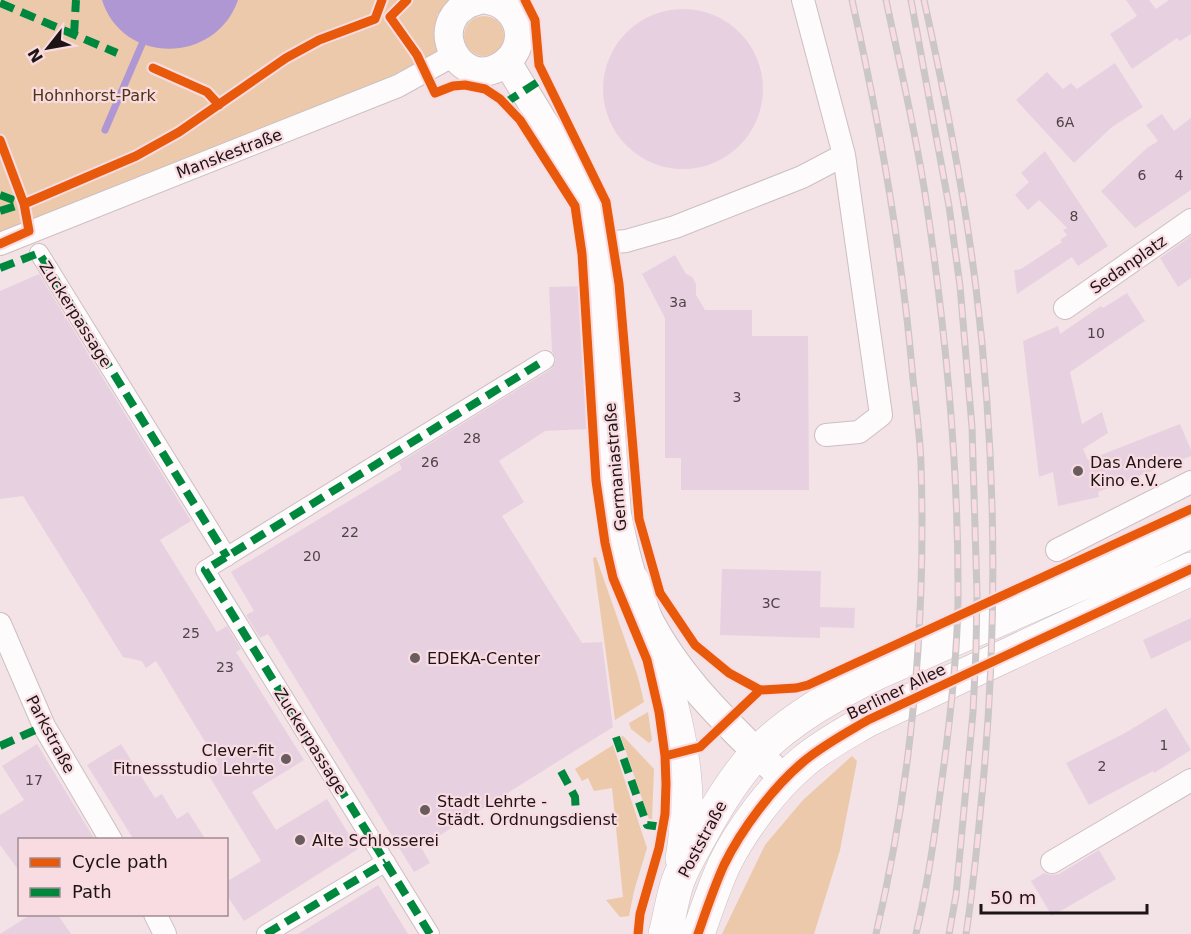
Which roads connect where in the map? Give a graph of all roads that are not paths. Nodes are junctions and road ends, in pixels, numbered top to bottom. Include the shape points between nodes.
1 (480, 0) edge
2 (487, 0) edge
3 (802, 0) edge
4 (454, 55) junction
5 (507, 62) junction
6 (844, 155) junction
7 (1191, 220) edge
8 (0, 244) edge
9 (594, 244) junction
10 (39, 253) dead end
11 (1065, 308) dead end
12 (545, 360) dead end
13 (826, 435) dead end
14 (1191, 482) edge
15 (1191, 531) edge
16 (1057, 550) dead end
17 (227, 557) junction
18 (1191, 569) edge
19 (633, 581) junction
20 (0, 624) edge
21 (758, 753) junction
22 (785, 780) junction
23 (1191, 780) edge
24 (110, 838) edge
25 (386, 862) junction
26 (1053, 862) dead end
27 (678, 882) junction
28 (156, 916) edge
29 (165, 934) edge
30 (266, 934) edge
31 (430, 934) edge
32 (665, 934) edge
33 (698, 934) edge

1 - 4 street via 459,9 450,23 448,34
2 - 5 street via 502,5 517,21 518,43
3 - 6 street
4 - 5 street via 461,63 482,71 494,70
4 - 8 street, Manskestraße via 398,86
5 - 9 street, Germaniastraße via 572,169 584,196
6 - 9 street via 802,177 675,227 627,241
6 - 13 street via 881,415 859,432
7 - 11 street, Sedanplatz
9 - 19 street, Germaniastraße via 617,514
10 - 17 street, Zuckerpassage
12 - 17 street, Zuckerpassage
14 - 16 street
15 - 21 main road, Berliner Allee via 1115,569 875,674 840,692
17 - 25 street, Zuckerpassage via 205,570
18 - 22 main road, Berliner Allee via 868,720 824,746
19 - 21 street, Germaniastraße via 651,623 686,676
19 - 27 main road via 683,753 686,814
20 - 24 street, Parkstraße via 44,726
21 - 22 street, Germaniastraße
21 - 27 main road, Poststraße via 713,814
22 - 33 main road, Berliner Allee via 725,863
23 - 26 street
25 - 30 street
25 - 31 street, Zuckerpassage
27 - 32 main road, Poststraße
28 - 29 street

